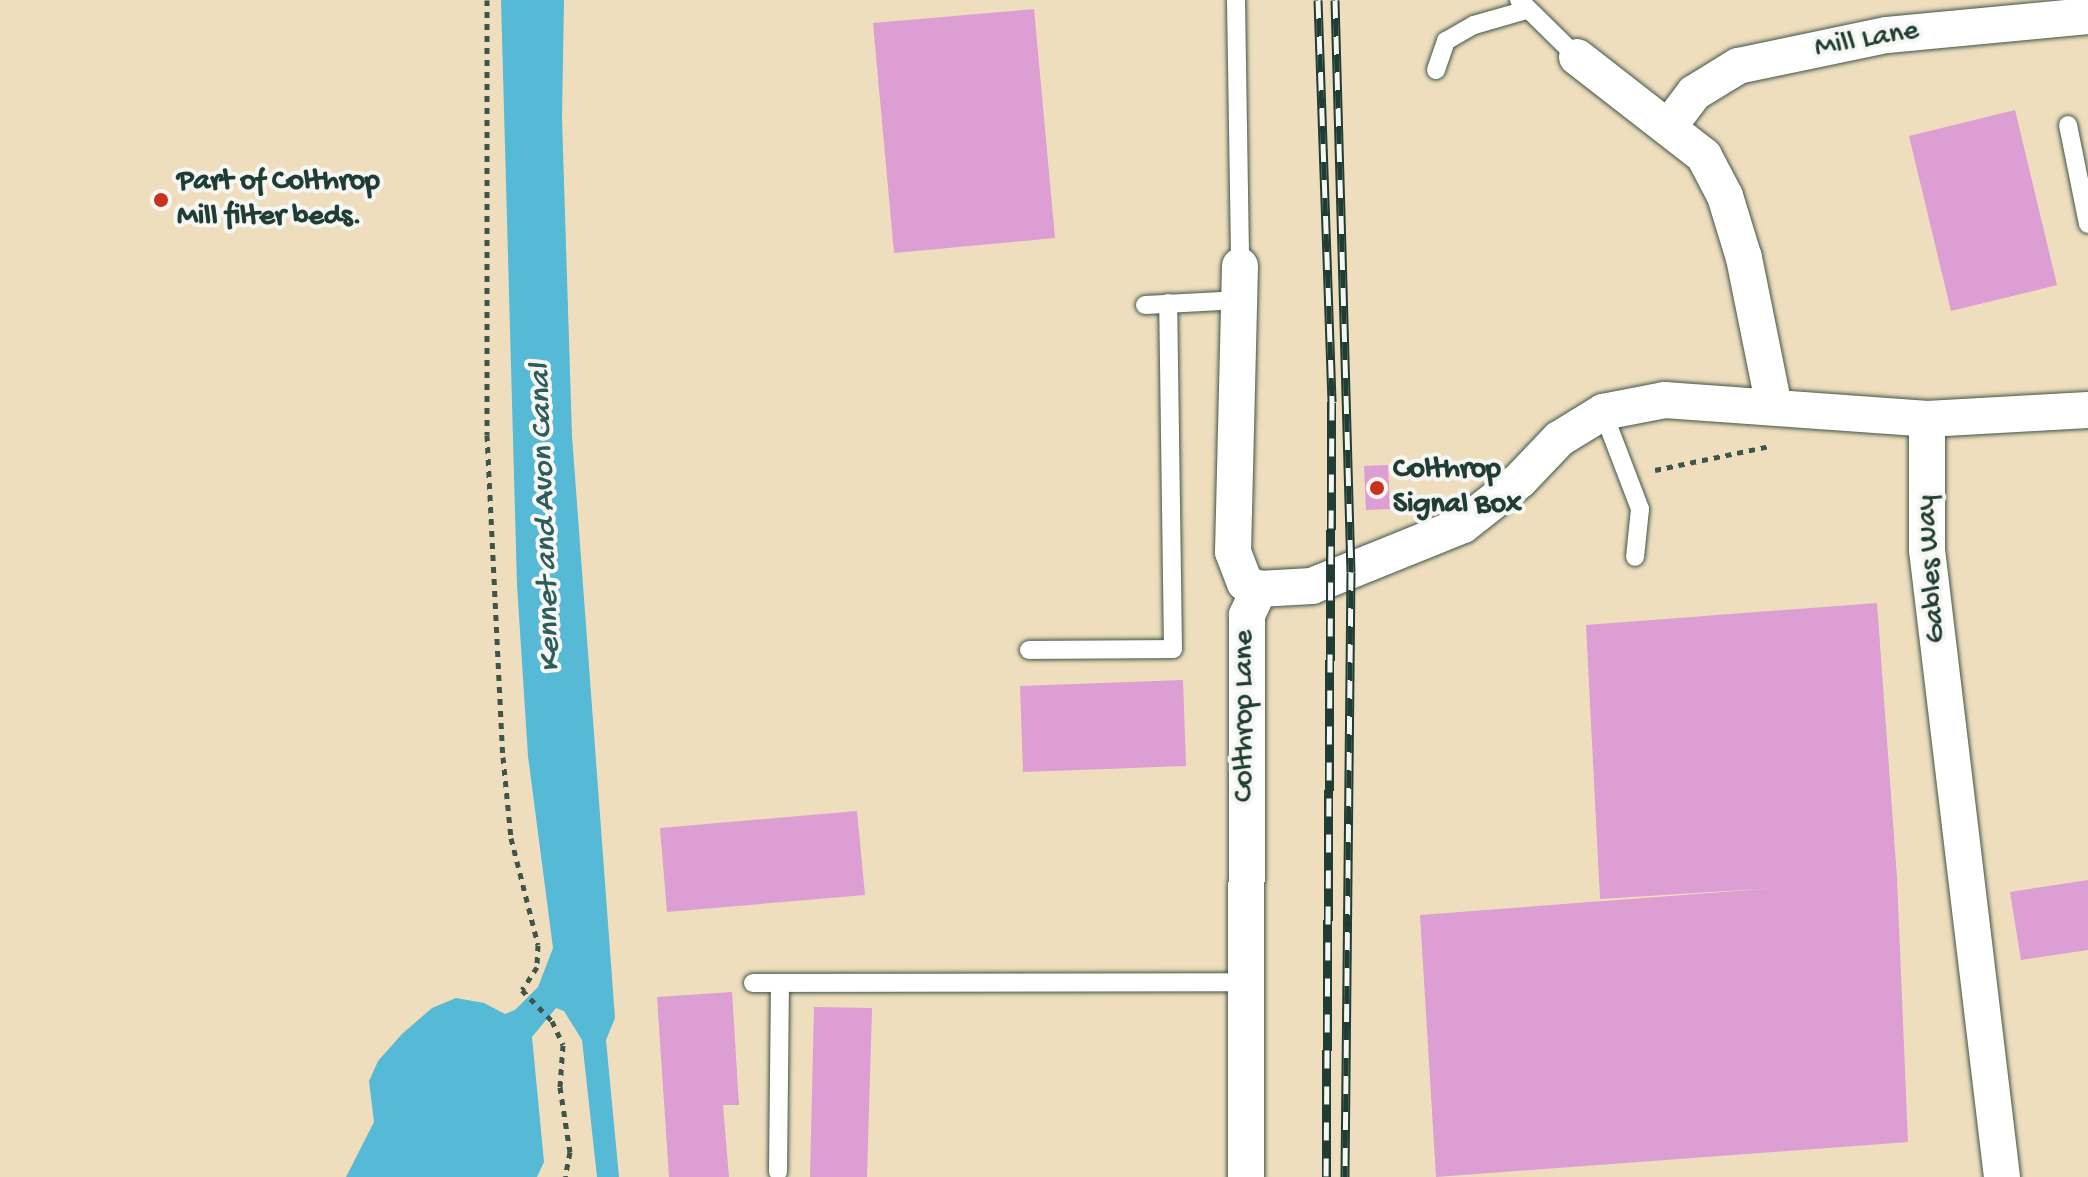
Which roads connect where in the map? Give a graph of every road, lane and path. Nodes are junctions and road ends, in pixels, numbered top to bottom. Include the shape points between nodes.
1 (487, 0) edge
2 (1236, 0) edge
3 (1523, 5) edge
4 (2088, 16) edge
5 (1577, 57) joint
6 (1436, 70) dead end
7 (1670, 125) junction
8 (2068, 125) dead end
9 (2088, 224) edge
10 (1241, 283) junction
11 (1168, 303) junction
12 (1145, 305) dead end
13 (1774, 407) junction
14 (2088, 410) edge
15 (1603, 412) junction
16 (1927, 419) junction
17 (1782, 445) dead end
18 (1630, 474) junction
19 (1635, 557) dead end
20 (1259, 589) junction
21 (1029, 650) dead end
22 (1244, 982) junction
23 (753, 983) dead end
24 (780, 983) junction
25 (778, 1172) dead end
26 (565, 1177) edge
27 (1246, 1177) edge
28 (2002, 1177) edge

1 - 26 path via 487,435 503,757 511,838 538,945 537,967 522,990 552,1021 563,1045 560,1087 570,1152
2 - 10 lane
3 - 5 lane
3 - 6 lane via 1446,41
4 - 7 street, Mill Lane via 1887,35 1738,66 1694,93
5 - 7 street
7 - 13 street via 1704,156 1725,196 1744,258
8 - 9 lane
10 - 11 lane
10 - 20 street via 1233,552 1245,583
11 - 12 lane
11 - 21 lane via 1173,649
13 - 15 street, Colthrop Lane via 1665,400
13 - 16 street
14 - 16 street
15 - 18 lane
15 - 20 street, Colthrop Lane via 1559,439 1512,488 1463,525 1312,586
16 - 28 street, Gables Way via 1927,550
17 - 18 path
18 - 19 lane via 1640,509
20 - 22 street, Colthrop Lane via 1247,615
22 - 24 lane
22 - 27 street, Colthrop Lane
23 - 24 lane
24 - 25 lane

